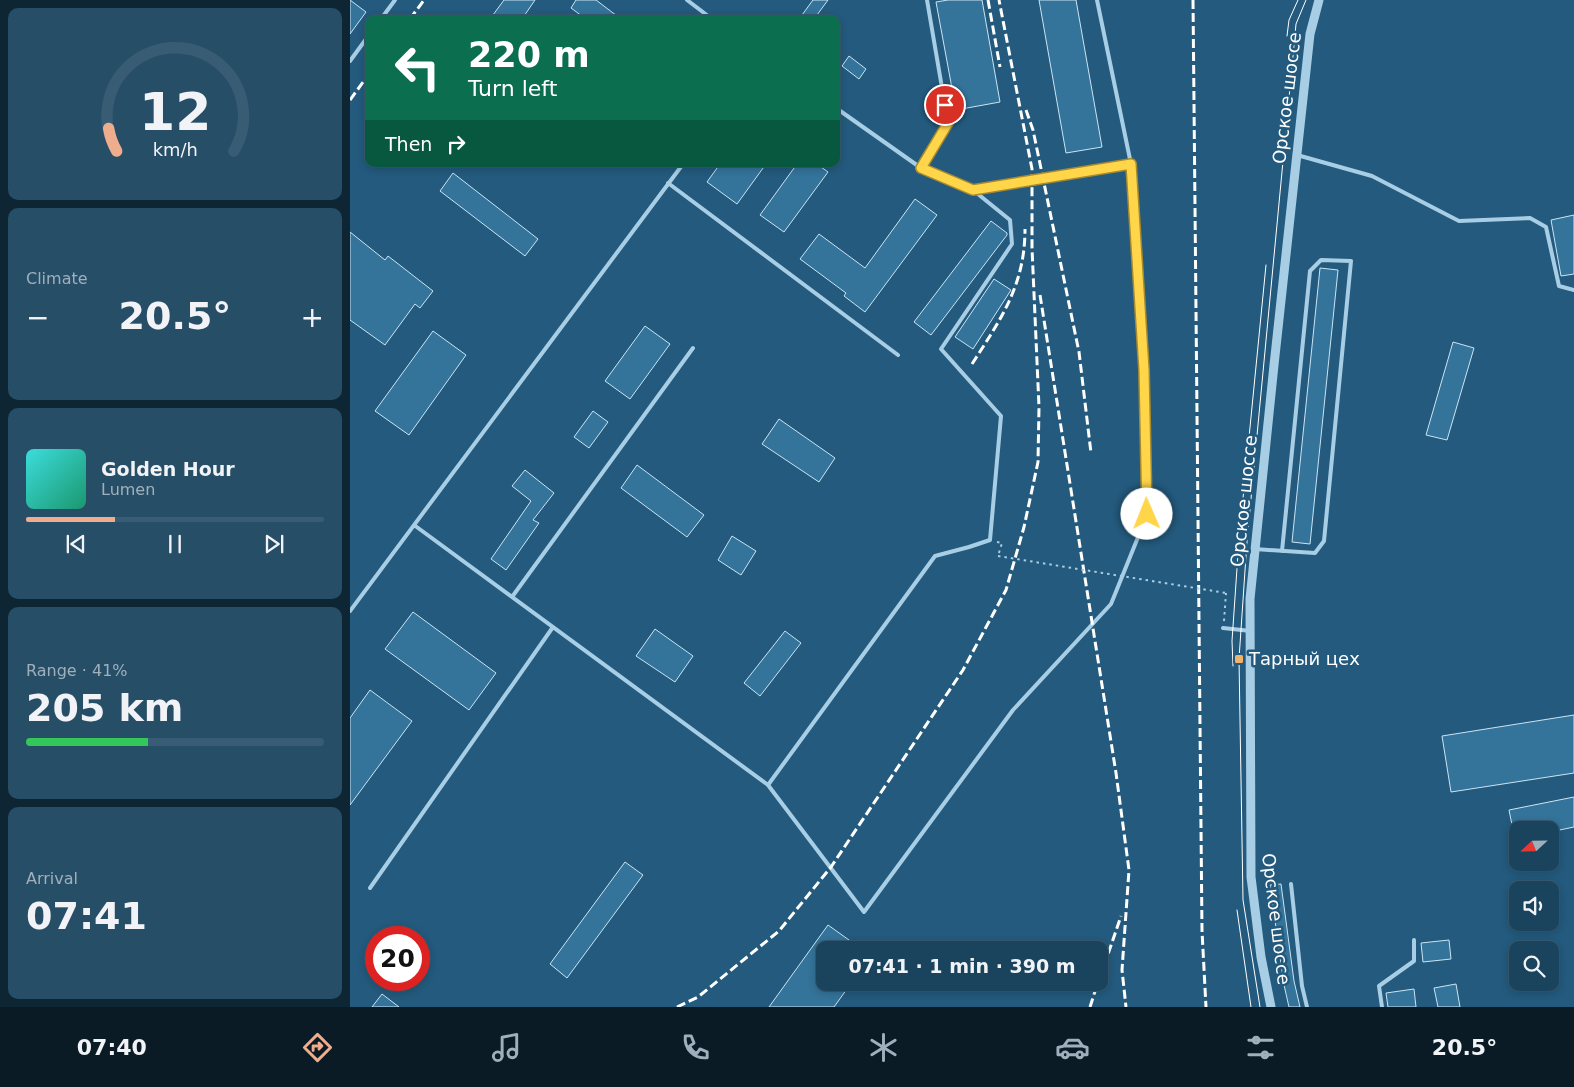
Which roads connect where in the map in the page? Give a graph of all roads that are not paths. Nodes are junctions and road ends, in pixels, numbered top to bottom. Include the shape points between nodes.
1 (395, 0) edge
2 (687, 0) edge
3 (927, 0) edge
4 (1097, 0) edge
5 (1319, 0) edge
6 (384, 15) edge
7 (707, 15) edge
8 (365, 40) edge
9 (350, 61) edge
10 (840, 111) edge
11 (1297, 155) junction
12 (1131, 164) junction
13 (681, 167) edge
14 (921, 168) junction
15 (668, 183) junction
16 (973, 190) junction
17 (1574, 290) edge
18 (693, 348) dead end
19 (898, 355) dead end
20 (414, 525) junction
21 (1255, 549) junction
22 (1282, 551) junction
23 (512, 597) junction
24 (350, 611) edge
25 (553, 627) junction
26 (1223, 628) road end
27 (1250, 631) junction
28 (768, 785) junction
29 (1291, 884) dead end
30 (370, 888) dead end
31 (1414, 940) dead end
32 (1271, 1007) edge
33 (1307, 1007) edge
34 (1382, 1007) edge

1 - 6 lane
2 - 7 lane
3 - 14 lane via 948,123
4 - 12 lane
5 - 11 street, Орское шоссе via 1310,34
8 - 9 lane
10 - 14 lane
11 - 17 lane via 1372,176 1459,221 1530,218 1546,227 1559,286
11 - 21 street, Орское шоссе
12 - 16 lane
12 - 28 lane via 1144,370 1147,514 1111,604 1013,710 864,912
13 - 15 lane
14 - 16 lane
15 - 19 lane
15 - 20 lane
16 - 28 lane via 1010,220 1012,244 941,349 1001,416 990,540 935,556
18 - 23 lane
20 - 23 lane
20 - 24 lane
21 - 22 lane
21 - 27 street, Орское шоссе
22 - 22 lane via 1315,553 1324,541 1351,261 1320,260 1310,271
23 - 25 lane
25 - 28 lane
25 - 30 lane
26 - 27 lane
27 - 32 street, Орское шоссе via 1250,877
29 - 33 lane
31 - 34 lane via 1414,961 1379,986

